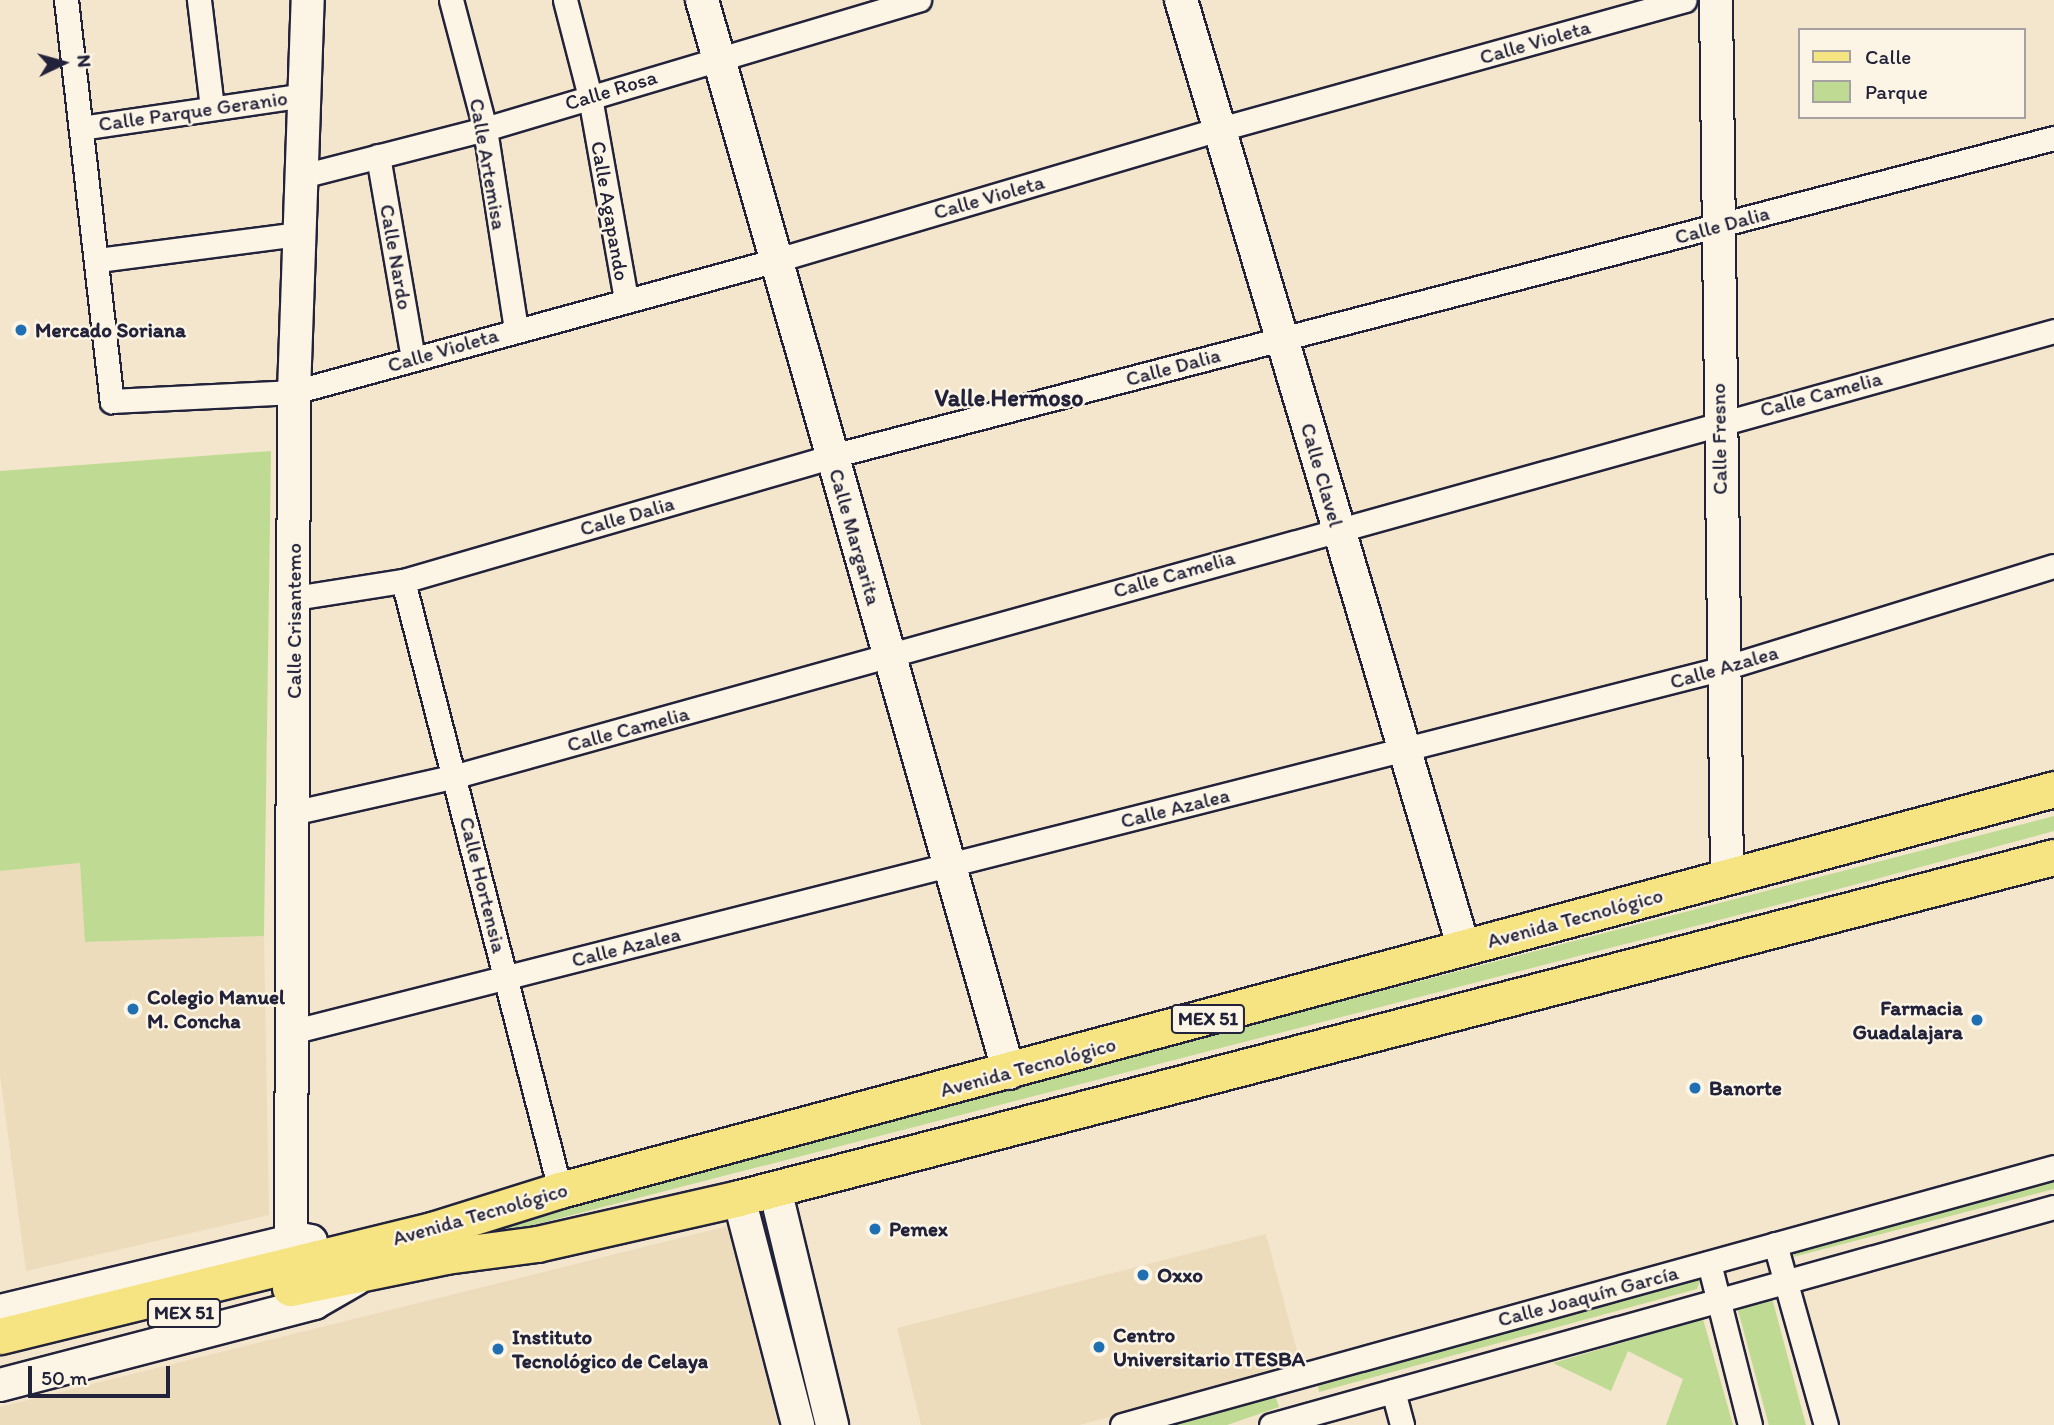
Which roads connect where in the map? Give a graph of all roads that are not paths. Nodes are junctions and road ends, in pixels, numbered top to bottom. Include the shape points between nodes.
1 (66, 0) edge
2 (199, 0) edge
3 (308, 0) edge
4 (451, 0) edge
5 (565, 0) edge
6 (702, 0) edge
7 (919, 0) edge
8 (1181, 0) edge
9 (1684, 0) edge
10 (1716, 0) edge
11 (845, 10) edge
12 (719, 57) junction
13 (305, 95) junction
14 (590, 97) junction
15 (212, 107) junction
16 (81, 128) junction
17 (485, 129) junction
18 (1220, 129) junction
19 (2054, 138) edge
20 (378, 156) junction
21 (302, 176) junction
22 (1718, 226) junction
23 (299, 234) junction
24 (98, 260) junction
25 (777, 260) junction
26 (626, 300) junction
27 (516, 329) junction
28 (2054, 331) edge
29 (1282, 338) junction
30 (413, 358) junction
31 (294, 392) junction
32 (1718, 423) junction
33 (832, 456) junction
34 (1337, 527) junction
35 (2054, 566) edge
36 (403, 581) junction
37 (294, 598) junction
38 (888, 657) junction
39 (1724, 668) junction
40 (1405, 749) junction
41 (456, 776) junction
42 (2054, 789) edge
43 (292, 813) junction
44 (2054, 857) edge
45 (949, 865) junction
46 (1727, 877) junction
47 (1464, 949) junction
48 (506, 978) junction
49 (291, 1032) junction
50 (1009, 1073) junction
51 (2054, 1167) edge
52 (775, 1189) junction
53 (560, 1191) junction
54 (739, 1198) junction
55 (2054, 1207) edge
56 (291, 1242) junction
57 (1775, 1244) junction
58 (365, 1259) junction
59 (1709, 1263) junction
60 (1786, 1282) junction
61 (1720, 1300) junction
62 (0, 1311) edge
63 (0, 1336) edge
64 (0, 1359) edge
65 (1287, 1380) junction
66 (0, 1385) edge
67 (1393, 1391) junction
68 (824, 1395) junction
69 (795, 1413) edge
70 (1298, 1421) edge
71 (832, 1425) edge
72 (1122, 1425) edge
73 (1271, 1425) edge
74 (1402, 1425) edge
75 (1750, 1425) edge
76 (1826, 1425) edge

1 - 16 street
2 - 15 street
3 - 13 main road, Calle Crisantemo
4 - 17 street, Calle Artemisa
5 - 14 street, Calle Agapando
6 - 12 main road, Calle Margarita
7 - 11 street, Calle Rosa
8 - 18 main road, Calle Clavel
9 - 18 street, Calle Violeta
10 - 22 main road, Calle Fresno
11 - 12 street, Calle Rosa
12 - 14 street, Calle Rosa
12 - 25 main road, Calle Margarita
13 - 15 street, Calle Parque Geranio
13 - 21 main road, Calle Crisantemo
14 - 17 street, Calle Rosa
14 - 26 street, Calle Agapando
15 - 16 street, Calle Parque Geranio
16 - 24 street
17 - 20 street, Calle Rosa
17 - 27 street, Calle Artemisa
18 - 25 street, Calle Violeta
18 - 29 main road, Calle Clavel
19 - 22 street, Calle Dalia
20 - 21 street, Calle Rosa
20 - 30 street, Calle Nardo
21 - 23 main road, Calle Crisantemo
22 - 29 street, Calle Dalia
22 - 32 main road, Calle Fresno
23 - 24 street
23 - 31 main road, Calle Crisantemo
24 - 31 street, Calle Violeta via 112,401
25 - 26 street, Calle Violeta
25 - 33 main road, Calle Margarita
26 - 27 street, Calle Violeta
27 - 30 street, Calle Violeta
28 - 32 street, Calle Camelia
29 - 33 street, Calle Dalia
29 - 34 main road, Calle Clavel
30 - 31 street, Calle Violeta
31 - 37 main road, Calle Crisantemo
32 - 34 street, Calle Camelia
32 - 39 main road, Calle Fresno
33 - 36 street, Calle Dalia
33 - 38 main road, Calle Margarita
34 - 38 street, Calle Camelia
34 - 40 main road, Calle Clavel
35 - 39 street, Calle Azalea
36 - 37 street, Calle Dalia
36 - 41 street, Calle Hortensia
37 - 43 main road, Calle Crisantemo
38 - 41 street, Calle Camelia
38 - 45 main road, Calle Margarita
39 - 40 street, Calle Azalea
39 - 46 main road, Calle Fresno
40 - 45 street, Calle Azalea
40 - 47 main road, Calle Clavel
41 - 43 street, Calle Camelia
41 - 48 street, Calle Hortensia
42 - 46 main road, Avenida Tecnológico / MEX 51
43 - 49 main road, Calle Crisantemo
44 - 52 main road, Avenida Tecnológico / MEX 51
45 - 48 street, Calle Azalea
45 - 50 main road, Calle Margarita
46 - 47 main road, Avenida Tecnológico / MEX 51
47 - 50 main road, Avenida Tecnológico / MEX 51
48 - 49 street, Calle Azalea
48 - 53 street, Calle Hortensia
49 - 56 main road, Calle Crisantemo
50 - 53 main road, Avenida Tecnológico / MEX 51
51 - 57 street, Calle Joaquín García
52 - 54 main road, Avenida Tecnológico / MEX 51
52 - 68 main road
53 - 58 main road, Avenida Tecnológico / MEX 51
54 - 58 main road, Avenida Tecnológico / MEX 51 via 537,1244
54 - 69 main road
55 - 60 street, Calle Joaquín García
56 - 58 main road
56 - 62 main road
57 - 59 street, Calle Joaquín García
57 - 60 street
58 - 63 main road, Avenida Tecnológico / MEX 51
58 - 64 main road, Avenida Tecnológico / MEX 51
58 - 66 main road via 314,1303
59 - 61 street
59 - 65 street, Calle Joaquín García
60 - 61 street, Calle Joaquín García
60 - 76 street
61 - 67 street, Calle Joaquín García
61 - 75 street
65 - 70 street
65 - 72 street, Calle Joaquín García
67 - 70 street, Calle Joaquín García
67 - 74 street
68 - 69 main road
68 - 71 main road
70 - 73 street, Calle Joaquín García

